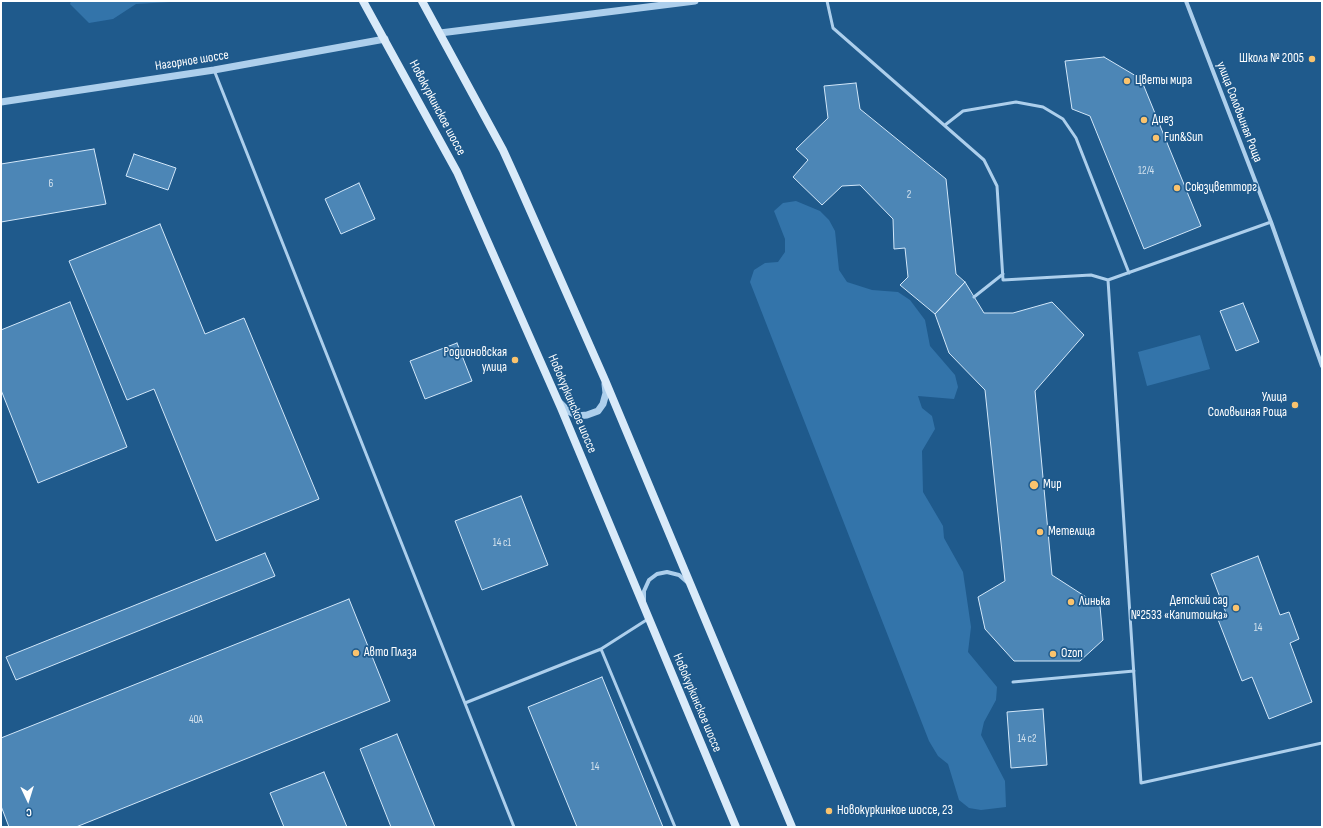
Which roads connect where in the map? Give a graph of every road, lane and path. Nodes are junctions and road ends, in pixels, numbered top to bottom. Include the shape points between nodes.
1 (363, 1) edge
2 (422, 1) edge
3 (695, 1) edge
4 (827, 1) edge
5 (1186, 1) edge
6 (652, 4) edge
7 (440, 33) junction
8 (385, 39) junction
9 (214, 70) junction
10 (1, 102) edge
11 (945, 125) junction
12 (1271, 222) junction
13 (1130, 273) junction
14 (1003, 274) junction
15 (1108, 280) junction
16 (974, 297) dead end
17 (1322, 366) edge
18 (605, 380) junction
19 (558, 400) junction
20 (690, 584) junction
21 (644, 606) junction
22 (649, 618) junction
23 (601, 649) junction
24 (1134, 671) junction
25 (1013, 682) dead end
26 (465, 703) junction
27 (1322, 743) edge
28 (514, 827) edge
29 (675, 827) edge
30 (736, 827) edge
31 (792, 827) edge

1 - 8 main road, Новокуркинское шоссе
2 - 7 main road
3 - 6 street
4 - 11 lane via 833,28
5 - 12 street, улица Соловьиная Роща
6 - 7 street
7 - 18 main road via 503,150
8 - 9 street, Нагорное шоссе
8 - 19 main road, Новокуркинское шоссе via 447,151
9 - 10 street, Нагорное шоссе
9 - 26 lane
11 - 13 lane via 963,111 1016,102 1042,107 1063,119 1076,138
11 - 14 lane via 984,160 997,186
12 - 13 lane
12 - 17 street, улица Соловьиная Роща
13 - 15 lane
14 - 15 lane via 1003,280 1091,275
14 - 16 lane
15 - 24 lane
18 - 19 street via 606,393 603,404 598,410 587,415 577,416
18 - 20 main road
19 - 21 main road, Новокуркинское шоссе
20 - 21 street via 679,576 667,572 657,574 646,586
20 - 31 main road
21 - 22 main road, Новокуркинское шоссе
22 - 23 lane
22 - 30 main road, Новокуркинское шоссе
23 - 26 lane
23 - 29 lane
24 - 25 lane
24 - 27 lane via 1142,784
26 - 28 lane

